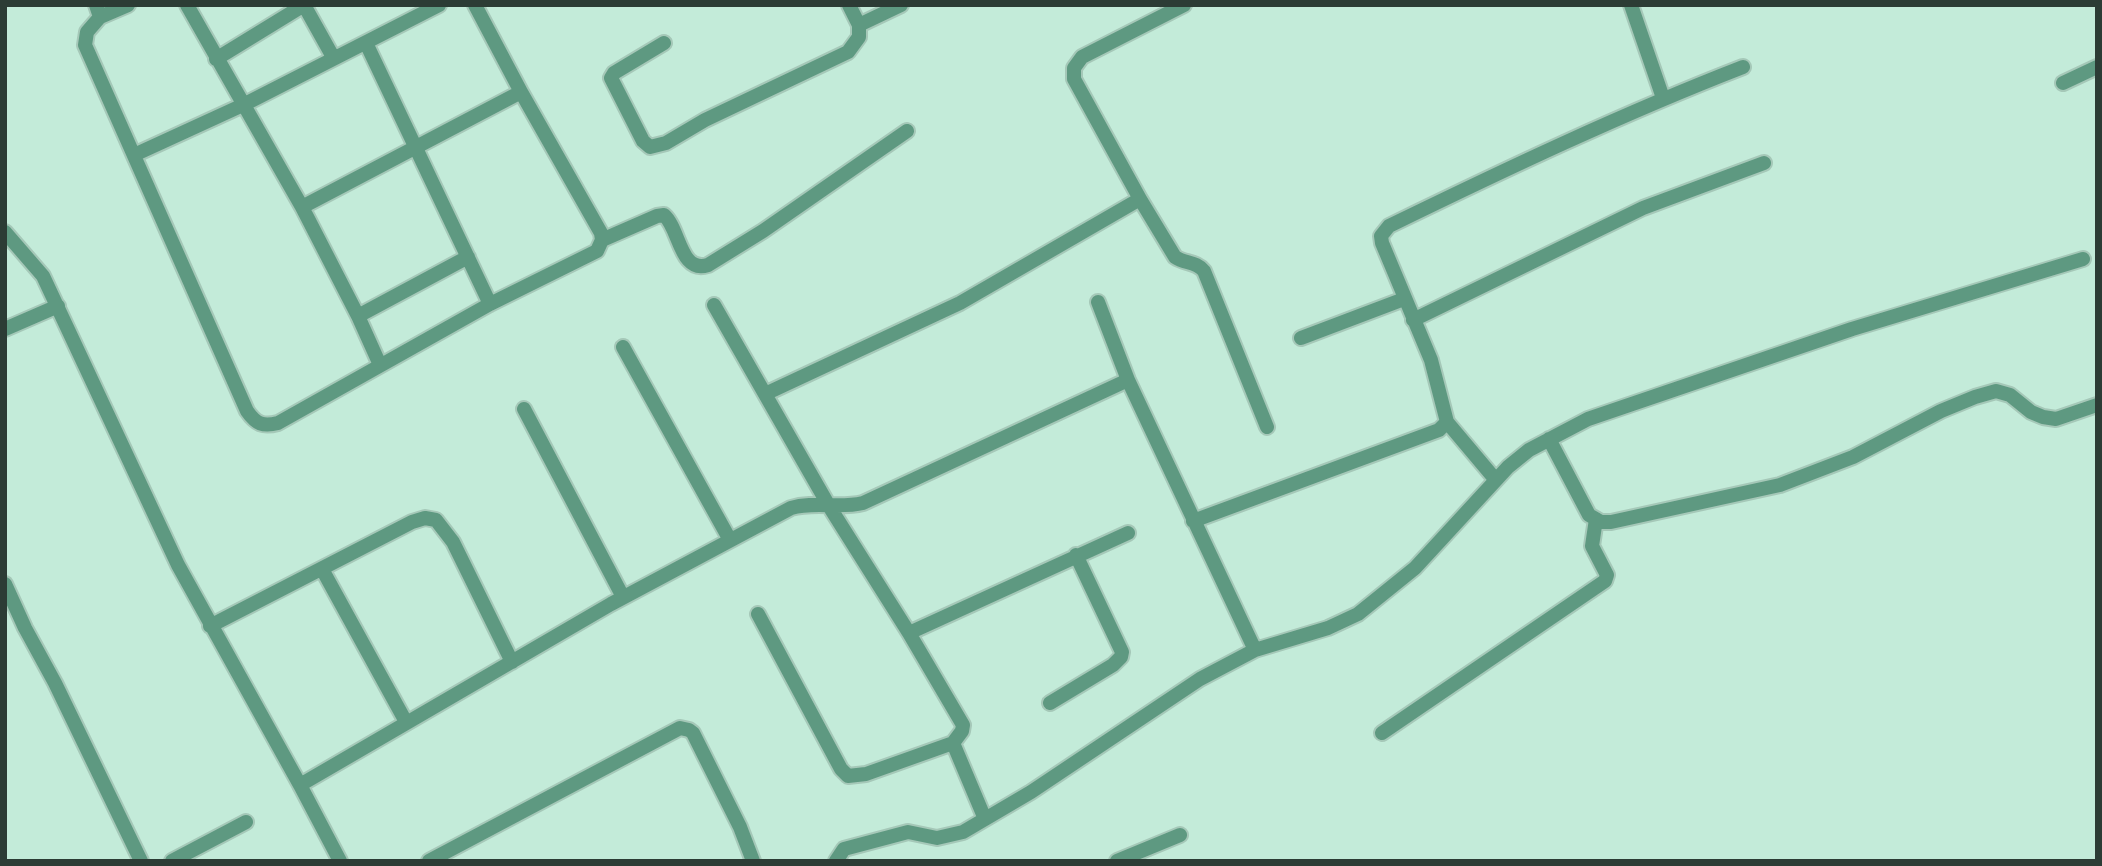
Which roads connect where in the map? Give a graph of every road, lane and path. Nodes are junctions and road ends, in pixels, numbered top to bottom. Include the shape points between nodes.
1 (128, 5) edge
2 (187, 5) edge
3 (439, 5) edge
4 (475, 5) edge
5 (849, 5) edge
6 (901, 5) edge
7 (1184, 5) edge
8 (1631, 5) edge
9 (98, 11) edge
10 (859, 25) junction
11 (366, 43) junction
12 (664, 43) dead end
13 (334, 57) junction
14 (216, 59) junction
15 (1743, 66) dead end
16 (2096, 70) edge
17 (2063, 83) dead end
18 (521, 92) junction
19 (1663, 98) junction
20 (243, 105) junction
21 (907, 131) dead end
22 (416, 145) junction
23 (134, 155) junction
24 (1764, 163) dead end
25 (1140, 199) junction
26 (302, 207) junction
27 (5, 232) edge
28 (602, 240) junction
29 (468, 257) junction
30 (2083, 259) dead end
31 (1404, 299) junction
32 (1098, 302) dead end
33 (490, 304) junction
34 (713, 305) dead end
35 (58, 306) junction
36 (358, 316) junction
37 (1413, 320) junction
38 (5, 329) edge
39 (1301, 338) dead end
40 (623, 346) dead end
41 (380, 365) junction
42 (1128, 380) junction
43 (765, 394) junction
44 (2097, 405) edge
45 (524, 409) dead end
46 (1447, 422) junction
47 (1267, 426) dead end
48 (1549, 439) junction
49 (1496, 479) junction
50 (829, 506) junction
51 (1596, 519) junction
52 (1193, 521) junction
53 (1128, 533) dead end
54 (730, 540) junction
55 (1076, 555) junction
56 (322, 569) junction
57 (5, 583) edge
58 (623, 597) junction
59 (758, 614) dead end
60 (210, 626) junction
61 (909, 633) junction
62 (1255, 650) junction
63 (512, 662) junction
64 (1051, 703) dead end
65 (406, 722) junction
66 (1382, 733) dead end
67 (953, 743) junction
68 (300, 785) junction
69 (985, 819) junction
70 (246, 822) dead end
71 (1180, 835) dead end
72 (141, 861) edge
73 (172, 861) edge
74 (340, 861) edge
75 (429, 861) edge
76 (753, 861) edge
77 (836, 861) edge
78 (1117, 861) edge

1 - 9 street
2 - 14 street
3 - 11 street
4 - 18 street
5 - 10 street
6 - 10 street
7 - 25 street via 1082,57 1074,68 1074,79
8 - 19 street
9 - 23 street via 85,45
10 - 12 street via 859,37 848,52 650,147 611,78
11 - 13 street
11 - 22 street
13 - 14 street via 304,5
13 - 20 street
14 - 20 street
15 - 19 street
16 - 17 street
18 - 22 street
18 - 28 street
19 - 31 street via 1389,226 1381,236 1382,243
20 - 23 street
20 - 26 street
21 - 28 street via 708,265 690,264 664,215
22 - 26 street
22 - 29 street
23 - 41 street via 253,420 268,426 278,423
24 - 37 street via 1643,208
25 - 43 street via 960,303
25 - 47 street via 1175,257 1204,271
26 - 36 street
27 - 35 street via 43,276
28 - 33 street via 597,251
29 - 33 street
29 - 36 street
30 - 48 street via 1852,329 1588,419
31 - 37 street
31 - 39 street
32 - 42 street
33 - 41 street
34 - 43 street
35 - 38 street
35 - 60 street
36 - 41 street
37 - 46 street
40 - 54 street
42 - 50 street via 863,503
42 - 52 street
43 - 50 street
44 - 51 street via 2056,419 2031,412 2010,395 1996,391 1952,406 1853,457 1780,485 1611,522
45 - 58 street
46 - 49 street
46 - 52 street via 1438,430
48 - 49 street
48 - 51 street
49 - 62 street via 1415,568 1358,614
50 - 54 street via 791,508
50 - 61 street
51 - 66 street via 1592,545 1605,581
52 - 62 street
53 - 55 street
54 - 58 street
55 - 61 street
55 - 64 street via 1122,652 1113,665
56 - 60 street
56 - 63 street via 411,522 436,520 453,542
56 - 65 street
57 - 72 street
58 - 63 street
59 - 67 street via 848,776
60 - 68 street
61 - 67 street via 963,725
62 - 69 street via 1200,679
63 - 65 street
65 - 68 street
67 - 69 street
68 - 74 street
69 - 77 street via 943,838 908,832 844,849
70 - 73 street
71 - 78 street
75 - 76 street via 680,728 693,733

